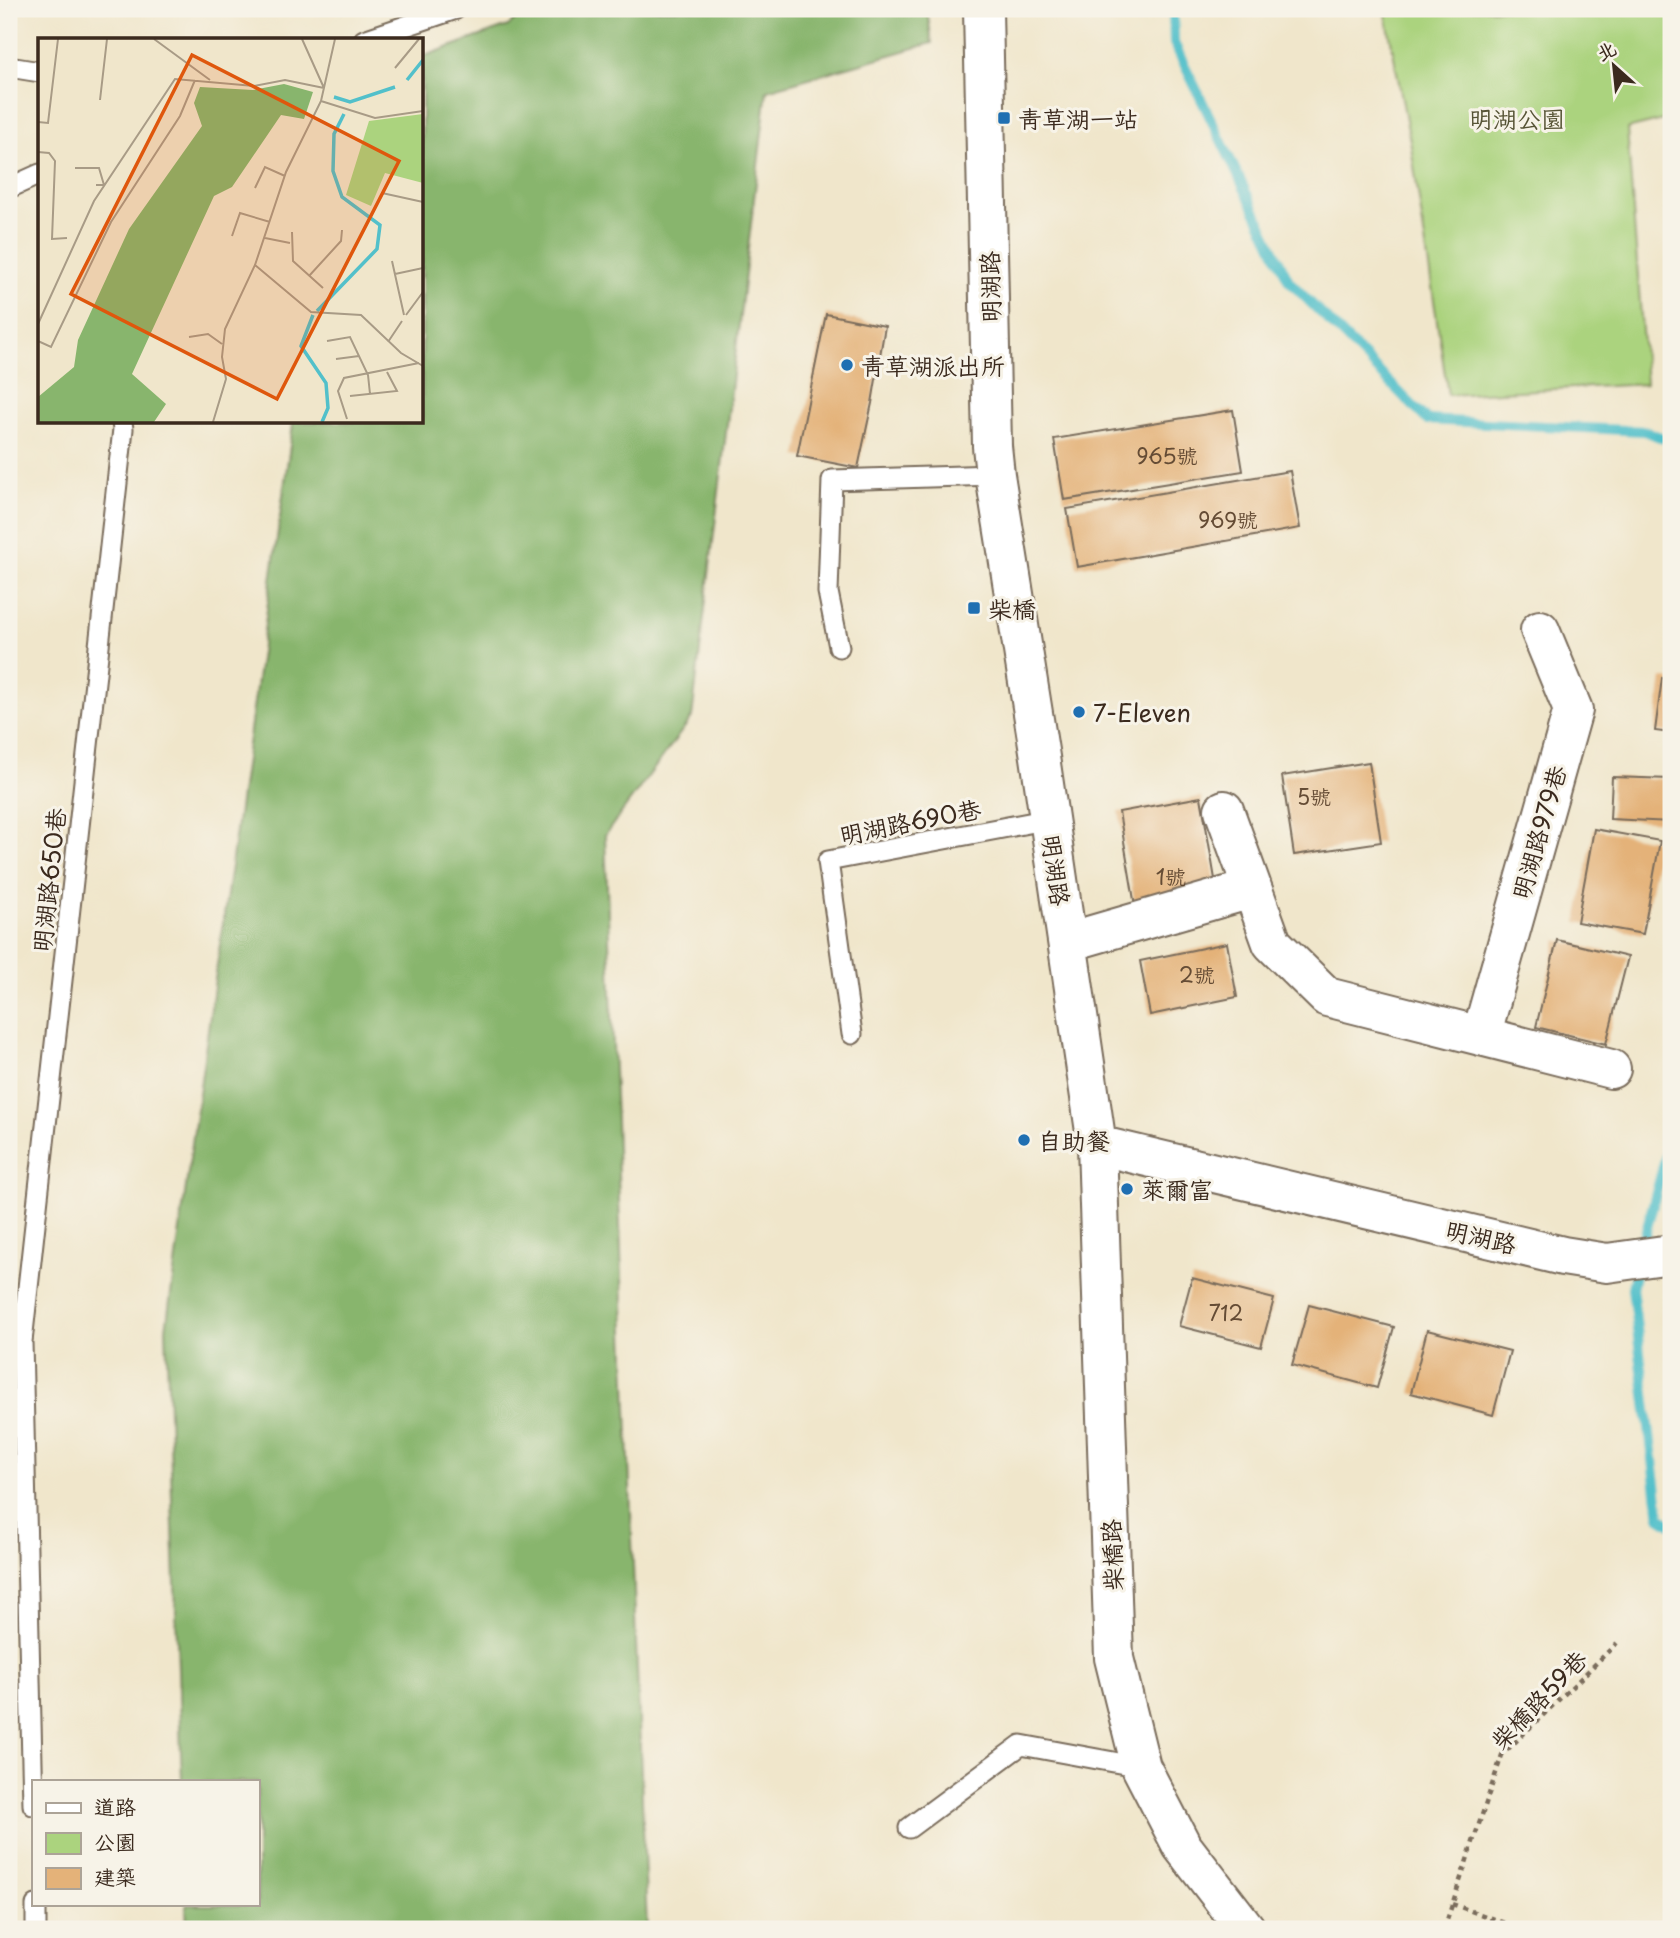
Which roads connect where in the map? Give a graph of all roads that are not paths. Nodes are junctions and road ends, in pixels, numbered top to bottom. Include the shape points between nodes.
1 (456, 9) edge
2 (983, 9) edge
3 (369, 38) edge
4 (9, 67) edge
5 (38, 72) edge
6 (38, 175) edge
7 (9, 188) edge
8 (122, 424) edge
9 (995, 475) junction
10 (1540, 630) dead end
11 (839, 647) dead end
12 (1224, 810) dead end
13 (1049, 819) junction
14 (1251, 888) junction
15 (1068, 942) junction
16 (852, 1034) dead end
17 (1481, 1036) junction
18 (1611, 1069) dead end
19 (1097, 1145) junction
20 (1670, 1254) edge
21 (1141, 1768) junction
22 (32, 1780) edge
23 (909, 1828) dead end
24 (36, 1906) edge
25 (36, 1929) edge
26 (1247, 1929) edge

1 - 3 lane
2 - 9 main road, 明湖路
4 - 5 lane
6 - 7 lane
8 - 22 lane, 明湖路650巷 via 22,1342
9 - 11 lane via 832,480 828,592
9 - 13 main road, 明湖路
10 - 17 main road, 明湖路979巷 via 1573,710
12 - 14 main road
13 - 15 main road, 明湖路
13 - 16 lane, 明湖路690巷 via 828,861
14 - 15 main road
14 - 17 main road via 1272,943 1327,997
15 - 19 main road, 明湖路
17 - 18 main road
19 - 20 main road, 明湖路 via 1563,1256 1607,1263
19 - 21 main road, 柴橋路 via 1114,1658
21 - 23 lane via 1021,1745
21 - 26 main road, 柴橋路 via 1182,1846
24 - 25 lane

